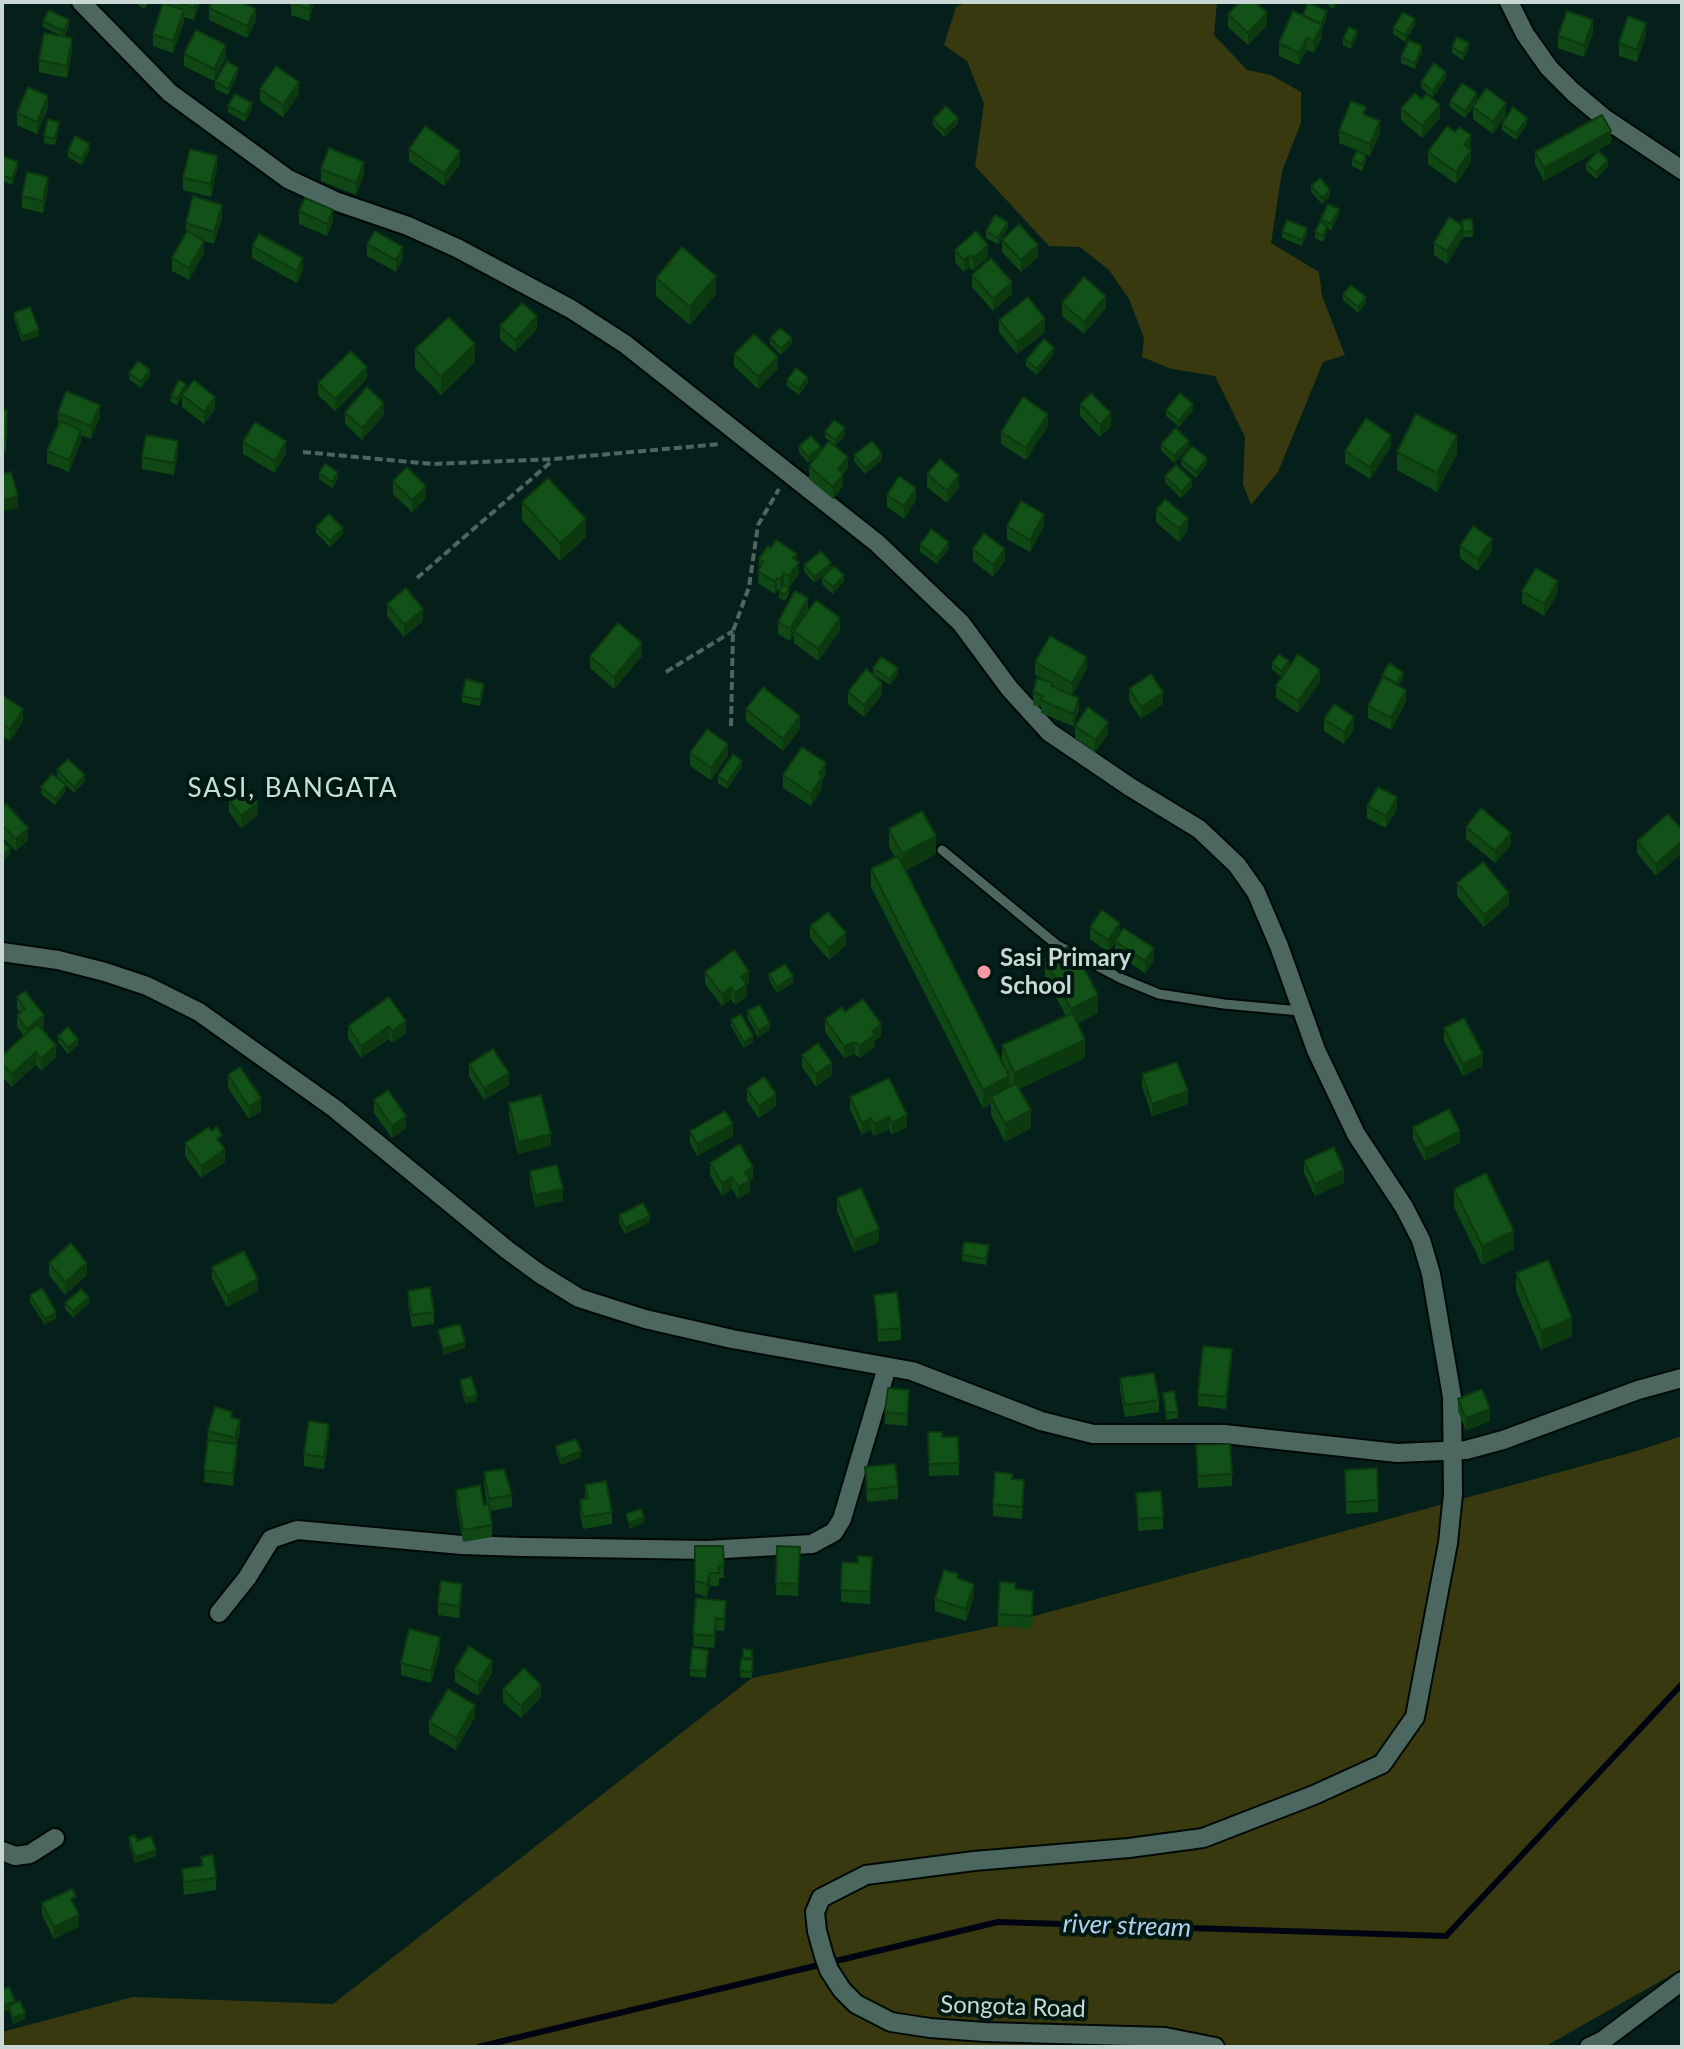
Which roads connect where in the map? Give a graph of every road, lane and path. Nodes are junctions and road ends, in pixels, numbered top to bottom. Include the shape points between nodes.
1 (81, 2) edge
2 (1509, 2) edge
3 (1682, 170) edge
4 (751, 444) junction
5 (303, 452) dead end
6 (554, 459) junction
7 (789, 473) junction
8 (417, 578) dead end
9 (733, 631) junction
10 (666, 672) dead end
11 (731, 726) dead end
12 (942, 850) dead end
13 (2, 952) edge
14 (1300, 1011) junction
15 (887, 1367) junction
16 (1682, 1378) edge
17 (1453, 1450) junction
18 (219, 1613) dead end
19 (55, 1838) dead end
20 (2, 1851) edge
21 (1682, 1981) edge
22 (1215, 2047) edge
23 (1589, 2047) edge

1 - 4 street via 170,93 269,167 335,201 457,248 571,309 625,344
2 - 3 street via 1549,68 1573,92
4 - 6 path
4 - 7 street
5 - 6 path via 432,464
6 - 8 path
7 - 9 path via 758,525 749,587
7 - 14 street via 877,543 961,623 1049,732 1199,829 1237,865 1256,892
9 - 10 path
9 - 11 path
12 - 14 lane via 1057,945 1120,978 1159,994
13 - 15 street via 105,972 199,1012 334,1108 506,1249 579,1298 659,1323
14 - 17 street via 1356,1134 1421,1240 1446,1356
15 - 17 street via 1093,1434 1224,1434 1397,1453
15 - 18 street via 842,1519 834,1532 812,1544 707,1550 523,1547 297,1530 271,1539
16 - 17 street via 1480,1448
17 - 22 street, Songota Road via 1448,1543 1415,1717 1382,1764 1203,1838 866,1875 821,1898 815,1912 826,1963 842,1990 856,2004 891,2022 985,2032 1165,2037
19 - 20 street via 30,1854
21 - 23 street

